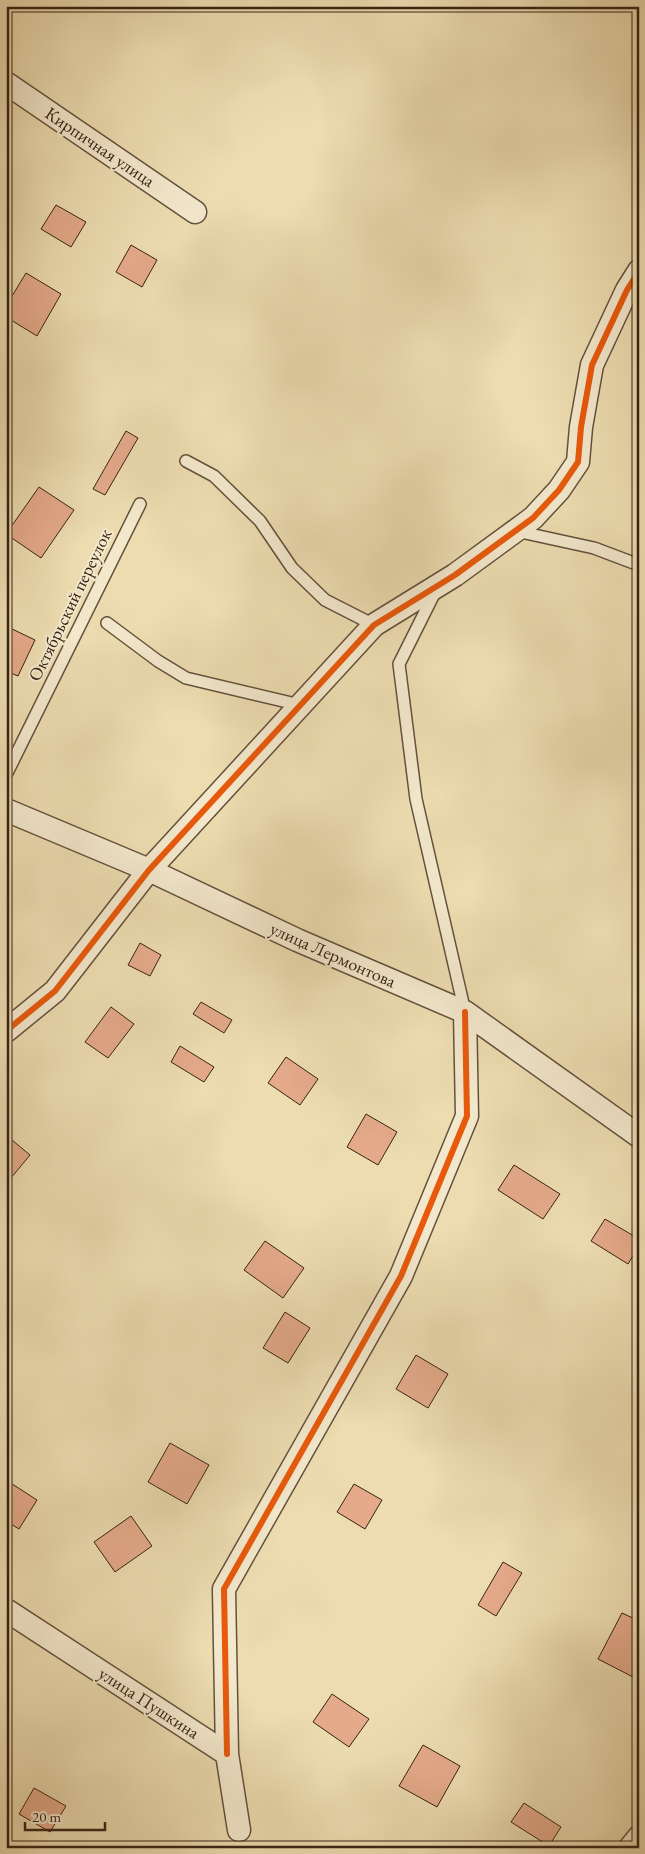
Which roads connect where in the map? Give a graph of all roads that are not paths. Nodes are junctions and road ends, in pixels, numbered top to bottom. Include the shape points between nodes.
1 (6, 83) edge
2 (195, 212) dead end
3 (639, 271) edge
4 (186, 461) dead end
5 (140, 504) dead end
6 (516, 531) junction
7 (639, 565) edge
8 (438, 585) junction
9 (107, 623) dead end
10 (374, 625) junction
11 (300, 705) junction
12 (6, 775) edge
13 (6, 810) edge
14 (149, 870) junction
15 (465, 1012) junction
16 (6, 1031) edge
17 (639, 1136) edge
18 (6, 1610) edge
19 (227, 1754) junction
20 (239, 1830) dead end
21 (639, 1837) edge
22 (630, 1848) edge

1 - 2 street, Кирпичная улица
3 - 6 street via 592,365 578,462 533,518
4 - 10 lane via 214,476 260,521 292,568 325,600
5 - 12 lane, Октябрьский переулок
6 - 7 lane via 594,548
6 - 8 street
8 - 10 street
8 - 15 lane via 399,664 416,799
9 - 11 lane via 186,678
10 - 11 street
11 - 14 street
13 - 14 street, улица Лермонтова
14 - 15 street, улица Лермонтова via 297,940
14 - 16 street via 55,991
15 - 17 street, улица Лермонтова
15 - 19 street via 467,1116 401,1276 224,1589
18 - 19 street, улица Пушкина
19 - 20 street
21 - 22 street

